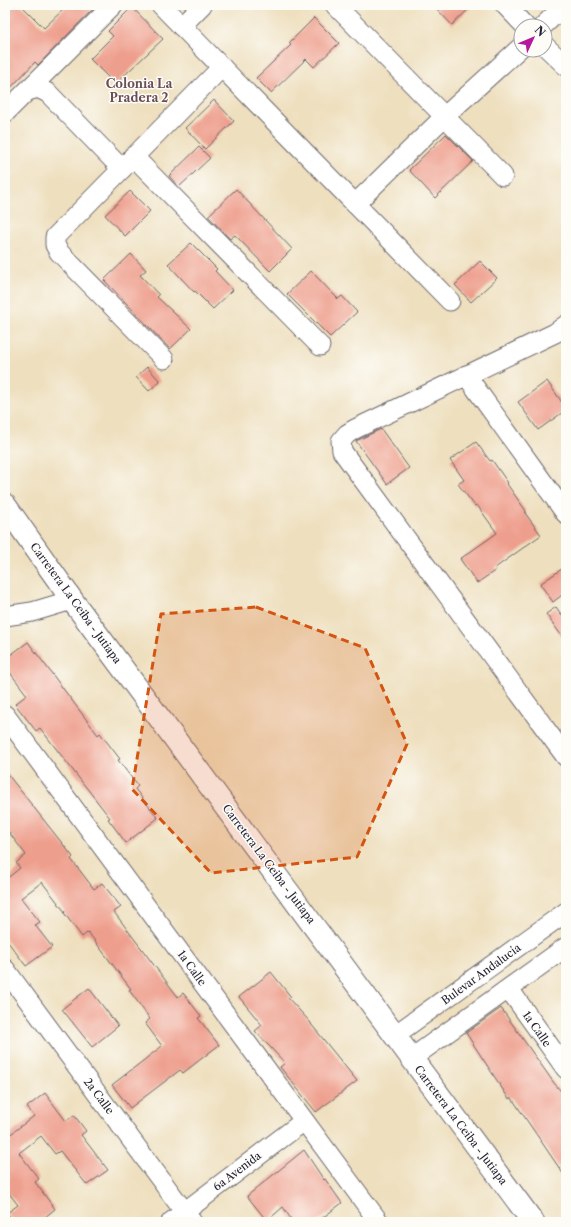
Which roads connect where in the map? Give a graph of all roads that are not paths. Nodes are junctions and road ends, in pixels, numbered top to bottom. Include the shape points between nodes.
1 (113, 5) edge
2 (161, 5) edge
3 (202, 5) edge
4 (336, 5) edge
5 (505, 5) edge
6 (564, 5) edge
7 (517, 18) edge
8 (551, 18) edge
9 (181, 26) junction
10 (513, 54) edge
11 (553, 54) edge
12 (566, 66) edge
13 (222, 67) junction
14 (27, 91) junction
15 (5, 113) edge
16 (445, 116) junction
17 (128, 163) junction
18 (503, 176) dead end
19 (355, 204) junction
20 (450, 301) dead end
21 (566, 325) edge
22 (320, 346) dead end
23 (164, 359) dead end
24 (466, 375) junction
25 (5, 505) edge
26 (566, 514) edge
27 (72, 600) junction
28 (5, 616) edge
29 (5, 715) edge
30 (566, 757) edge
31 (566, 912) edge
32 (566, 947) edge
33 (5, 969) edge
34 (509, 989) junction
35 (395, 1035) junction
36 (412, 1058) junction
37 (566, 1069) edge
38 (304, 1121) junction
39 (182, 1218) edge
40 (379, 1222) edge
41 (533, 1222) edge

1 - 14 street
2 - 9 street
3 - 9 street
4 - 16 street
5 - 7 street
6 - 8 street
9 - 13 street
10 - 16 street
11 - 12 street
13 - 17 street
13 - 19 street
14 - 15 street
14 - 17 street via 38,88 48,93
16 - 18 street
16 - 19 street
17 - 22 street
17 - 23 street via 55,237 55,245
19 - 20 street
21 - 24 street via 555,333
24 - 26 street
24 - 30 street via 354,429 341,442 342,451
25 - 27 main road, Carretera La Ceiba - Jutiapa
27 - 28 street via 32,612
27 - 35 main road, Carretera La Ceiba - Jutiapa
29 - 38 street, 1a Calle
31 - 35 street, Bulevar Andalucía
32 - 34 street
33 - 39 street, 2a Calle
34 - 36 street
34 - 37 street, 1a Calle
35 - 36 main road, Carretera La Ceiba - Jutiapa
36 - 41 main road, Carretera La Ceiba - Jutiapa
38 - 39 street, 6a Avenida
38 - 40 street, 1a Calle

